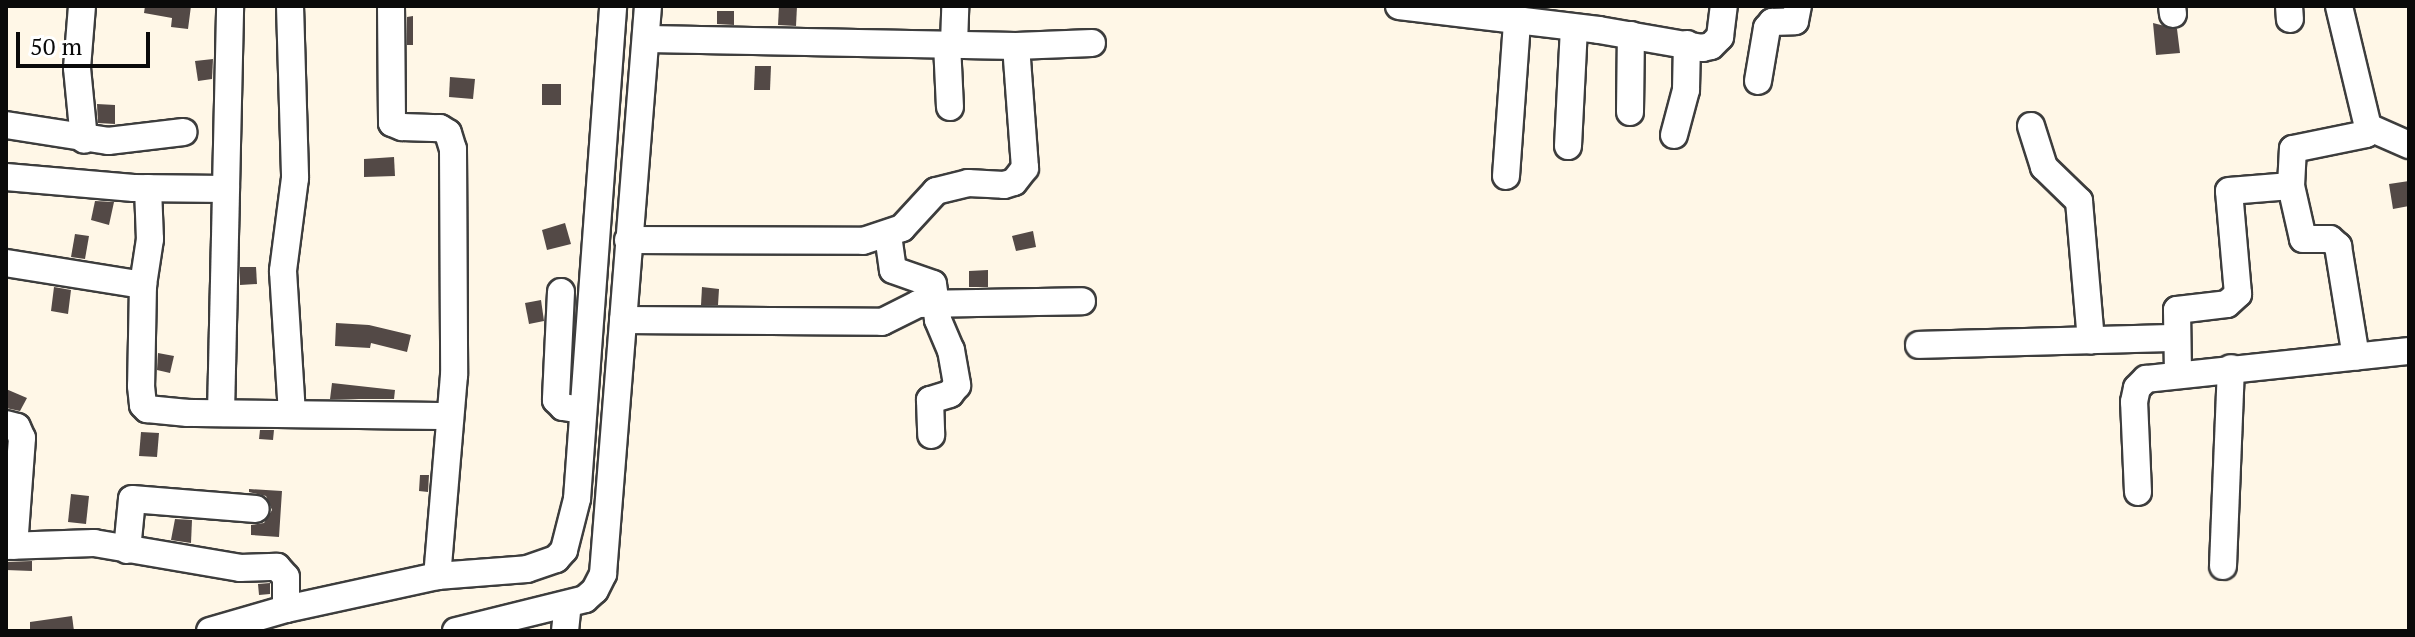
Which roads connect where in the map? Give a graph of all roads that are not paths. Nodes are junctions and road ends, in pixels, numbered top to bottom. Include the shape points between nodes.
1 (82, 6) edge
2 (230, 6) edge
3 (290, 6) edge
4 (391, 6) edge
5 (613, 6) edge
6 (648, 6) edge
7 (955, 6) edge
8 (1399, 6) edge
9 (1724, 6) edge
10 (1798, 6) edge
11 (2339, 6) edge
12 (1517, 23) junction
13 (1574, 28) junction
14 (1631, 35) junction
15 (648, 39) junction
16 (609, 43) junction
17 (1092, 43) dead end
18 (951, 44) junction
19 (1687, 44) junction
20 (1016, 46) junction
21 (645, 68) junction
22 (1758, 81) dead end
23 (950, 107) dead end
24 (1630, 112) dead end
25 (6, 125) edge
26 (2031, 126) dead end
27 (2368, 127) junction
28 (183, 132) dead end
29 (1674, 135) dead end
30 (84, 140) junction
31 (2409, 145) edge
32 (1568, 146) dead end
33 (1506, 176) dead end
34 (6, 177) edge
35 (2291, 186) junction
36 (148, 188) junction
37 (226, 189) junction
38 (888, 235) junction
39 (628, 240) junction
40 (8, 269) edge
41 (143, 285) junction
42 (561, 292) dead end
43 (1082, 301) dead end
44 (937, 305) junction
45 (623, 320) junction
46 (2176, 338) junction
47 (2091, 340) junction
48 (1919, 345) dead end
49 (2409, 351) edge
50 (2356, 357) junction
51 (2231, 368) junction
52 (2178, 374) junction
53 (583, 410) junction
54 (221, 413) junction
55 (292, 414) junction
56 (448, 416) junction
57 (6, 424) edge
58 (931, 435) dead end
59 (2138, 492) dead end
60 (256, 509) dead end
61 (10, 546) edge
62 (127, 550) junction
63 (2223, 566) dead end
64 (437, 576) junction
65 (568, 604) junction
66 (286, 609) junction
67 (210, 631) edge
68 (456, 631) edge
69 (565, 631) edge

1 - 30 street via 77,68
2 - 37 street
3 - 55 street via 295,178 283,271
4 - 56 street via 392,123 440,128 448,133 453,149 454,375
5 - 16 street
6 - 15 street
7 - 18 street
8 - 12 street
9 - 19 street via 1724,28 1711,46
10 - 22 street via 1795,21 1772,22 1767,28
11 - 27 street
12 - 13 street
12 - 33 street
13 - 14 street
13 - 32 street
14 - 19 street
14 - 24 street
15 - 18 street
15 - 21 street
16 - 21 street
16 - 53 street
17 - 20 street
18 - 20 street
18 - 23 street
19 - 29 street via 1686,90
20 - 38 street via 1023,175 1004,185 968,183 936,191 910,222
21 - 39 street
25 - 30 street
26 - 47 street via 2044,167 2079,201
27 - 31 street
27 - 35 street via 2363,137 2293,149
28 - 30 street
34 - 36 street
35 - 46 street via 2229,191 2238,294 2227,304 2177,310
35 - 50 street via 2303,239 2330,239 2338,246
36 - 37 street
36 - 41 street via 150,239
37 - 54 street
38 - 39 street via 863,241
38 - 44 street via 893,270 930,281
39 - 45 street
40 - 41 street
41 - 54 street via 143,405 159,411
42 - 53 street via 556,400 563,407
43 - 44 street
44 - 45 street via 911,306 882,322
44 - 58 street via 957,385 950,394 930,400
45 - 65 street via 606,558 595,590
46 - 47 street
46 - 52 street
47 - 48 street
49 - 50 street
50 - 51 street
51 - 52 street
51 - 63 street
52 - 59 street via 2146,379 2137,388
53 - 64 street via 571,533 556,559 527,569
54 - 55 street
55 - 56 street
56 - 64 street
57 - 61 street via 17,427 22,438
60 - 62 street via 132,499
61 - 62 street via 94,543
62 - 66 street via 240,568 277,567 286,577
64 - 66 street
65 - 68 street
65 - 69 street
66 - 67 street

